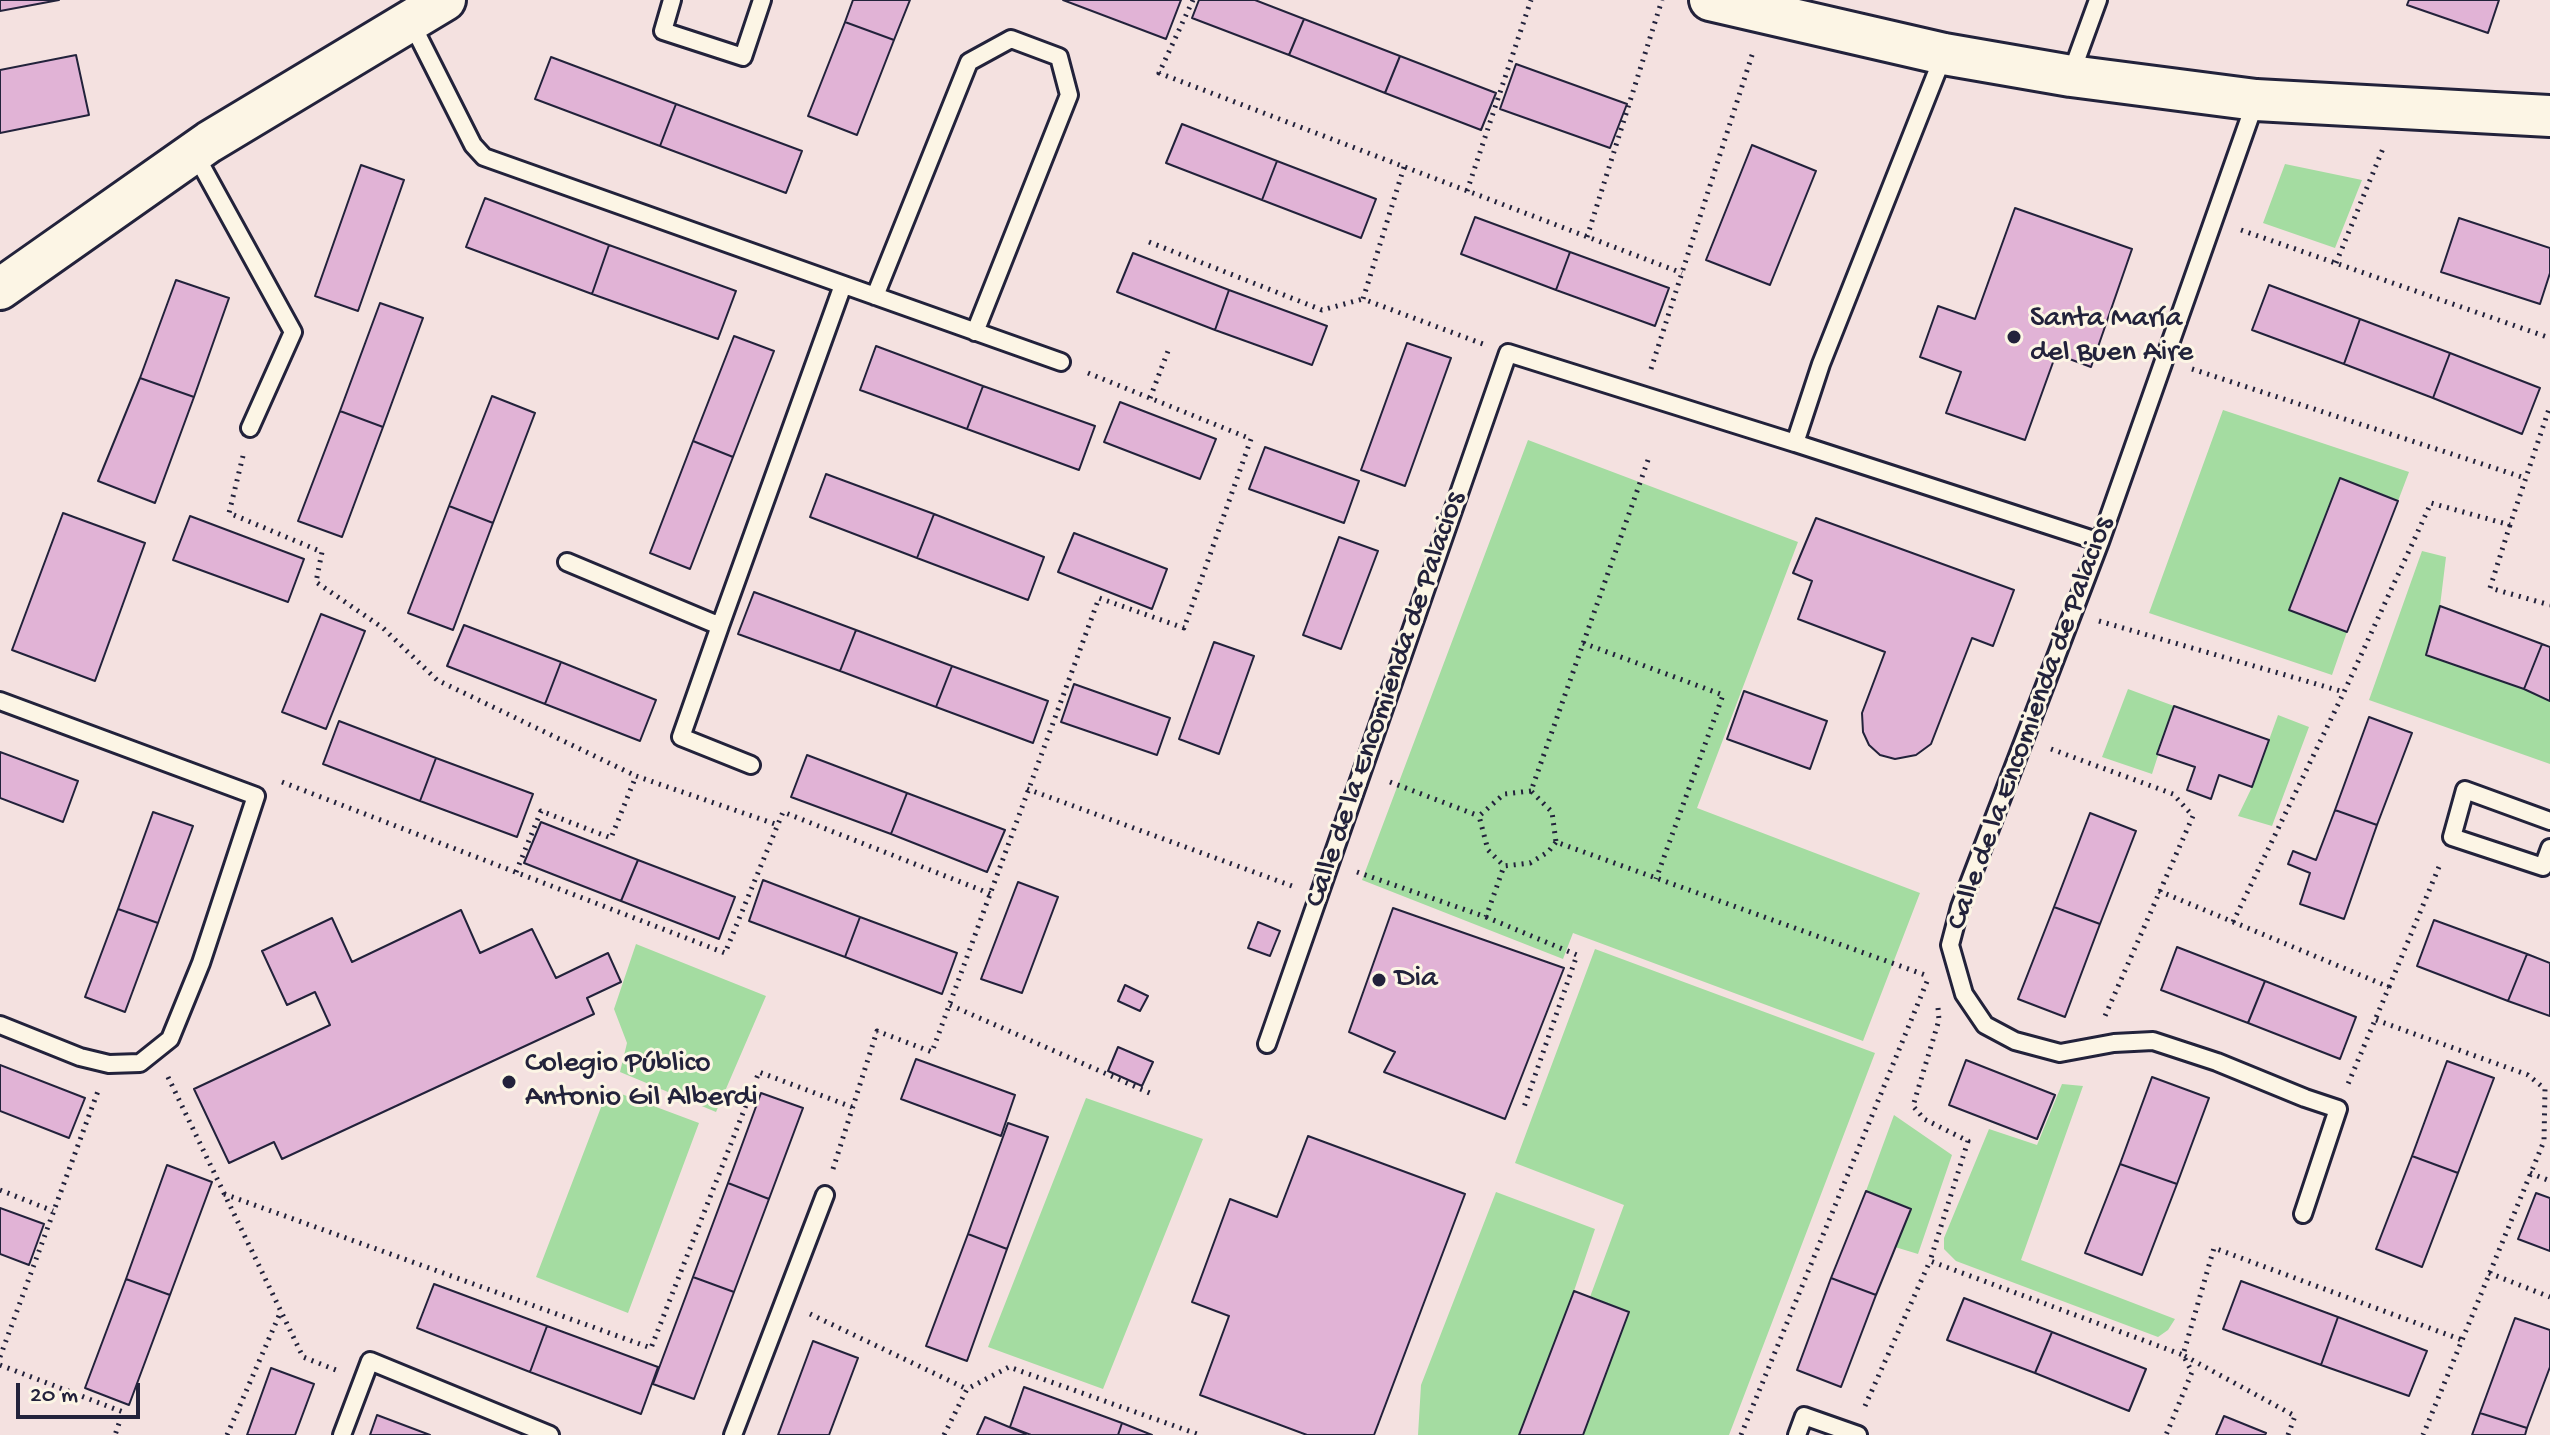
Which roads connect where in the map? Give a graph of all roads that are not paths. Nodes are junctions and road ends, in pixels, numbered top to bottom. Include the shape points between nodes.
1 (445, 0) edge
2 (672, 0) edge
3 (762, 0) edge
4 (1710, 0) edge
5 (2098, 0) edge
6 (411, 20) junction
7 (1944, 54) junction
8 (2071, 76) junction
9 (2256, 100) junction
10 (2550, 116) edge
11 (194, 152) junction
12 (843, 285) junction
13 (0, 289) edge
14 (875, 296) junction
15 (975, 332) junction
16 (1061, 362) road end
17 (250, 428) road end
18 (1795, 443) junction
19 (2100, 542) junction
20 (567, 562) dead end
21 (720, 626) junction
22 (0, 701) edge
23 (751, 765) dead end
24 (2550, 821) edge
25 (2550, 848) edge
26 (0, 1025) edge
27 (1267, 1044) dead end
28 (825, 1195) road end
29 (2303, 1214) dead end
30 (342, 1435) edge
31 (550, 1435) edge
32 (733, 1435) edge
33 (1797, 1435) edge
34 (1858, 1435) edge

1 - 6 street
2 - 3 lane via 663,31 743,57
4 - 7 street
5 - 8 lane
6 - 11 street
6 - 12 lane via 473,145 484,157
7 - 8 street
7 - 18 lane
8 - 9 street
9 - 10 street
9 - 19 lane, Calle de la Encomienda de Palacios
11 - 13 street
11 - 17 lane via 293,332
12 - 14 lane
12 - 21 lane
14 - 15 lane
14 - 15 lane via 969,62 1011,39 1059,57 1069,95
15 - 16 lane
18 - 19 lane
18 - 27 lane, Calle de la Encomienda de Palacios via 1508,353
19 - 29 lane, Calle de la Encomienda de Palacios via 1960,907 1950,945 1964,994 1985,1025 2015,1041 2060,1053 2153,1041 2338,1109
20 - 21 lane
21 - 23 lane via 681,737
22 - 26 lane via 256,796 170,1039 140,1063 109,1064
24 - 25 lane via 2465,790 2452,837 2543,867
28 - 32 lane
30 - 31 lane via 370,1361
33 - 34 lane via 1804,1416

